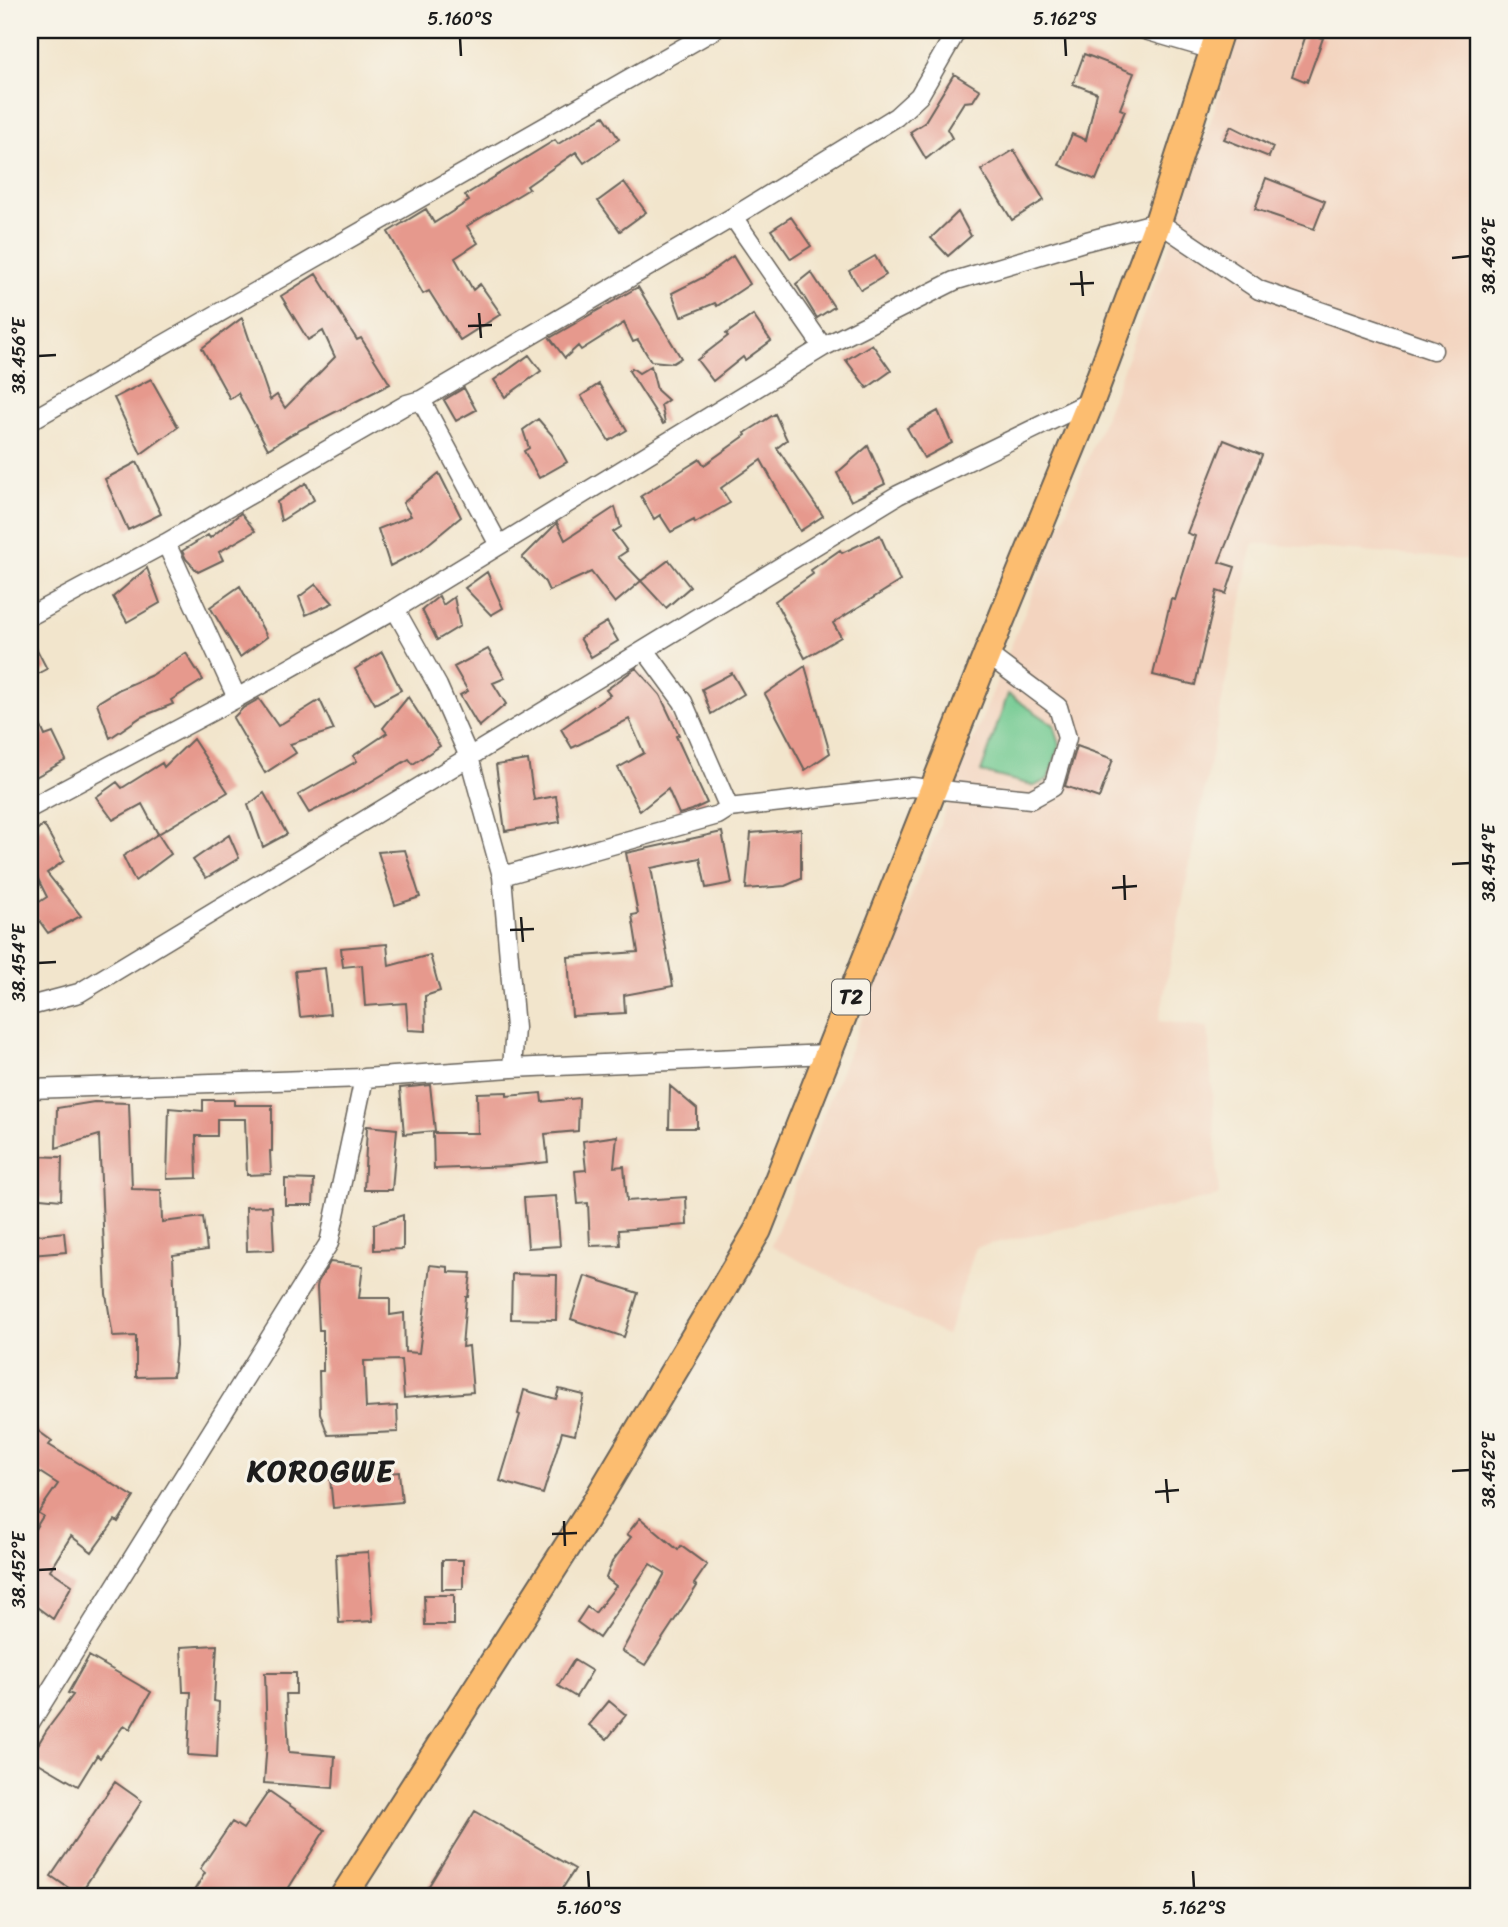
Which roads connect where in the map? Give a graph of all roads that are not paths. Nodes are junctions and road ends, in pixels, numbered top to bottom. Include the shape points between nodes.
1 (714, 30) edge
2 (957, 30) edge
3 (1145, 30) edge
4 (1217, 40) edge
5 (733, 217) junction
6 (1158, 222) junction
7 (823, 347) junction
8 (1433, 350) dead end
9 (421, 400) junction
10 (1091, 401) junction
11 (30, 421) edge
12 (166, 543) junction
13 (499, 545) junction
14 (395, 609) junction
15 (30, 616) edge
16 (645, 650) junction
17 (987, 654) junction
18 (237, 698) junction
19 (469, 757) junction
20 (933, 789) junction
21 (30, 808) edge
22 (729, 808) junction
23 (502, 876) junction
24 (30, 1006) edge
25 (828, 1054) junction
26 (512, 1068) junction
27 (364, 1078) junction
28 (30, 1089) edge
29 (32, 1712) edge
30 (343, 1897) edge

1 - 11 street
2 - 5 street via 919,96 896,117
3 - 4 street
4 - 6 highway, T2
5 - 7 street
5 - 9 street
6 - 7 street via 954,281
6 - 8 street via 1259,290
6 - 10 highway, T2
7 - 13 street
9 - 12 street
9 - 13 street
10 - 16 street via 898,495
10 - 17 highway, T2
12 - 15 street
12 - 18 street
13 - 14 street
14 - 18 street
14 - 19 street via 438,686
16 - 19 street
16 - 22 street via 683,702
17 - 20 highway, T2
17 - 20 street via 1058,707 1067,738 1053,787 1031,799
18 - 21 street
19 - 23 street
19 - 24 street via 79,993
20 - 22 street via 912,787
20 - 25 highway, T2
22 - 23 street via 718,815
23 - 26 street via 515,1028
25 - 26 street
25 - 30 highway, T2 via 758,1230 594,1505
26 - 27 street
27 - 28 street
27 - 29 street via 329,1243

